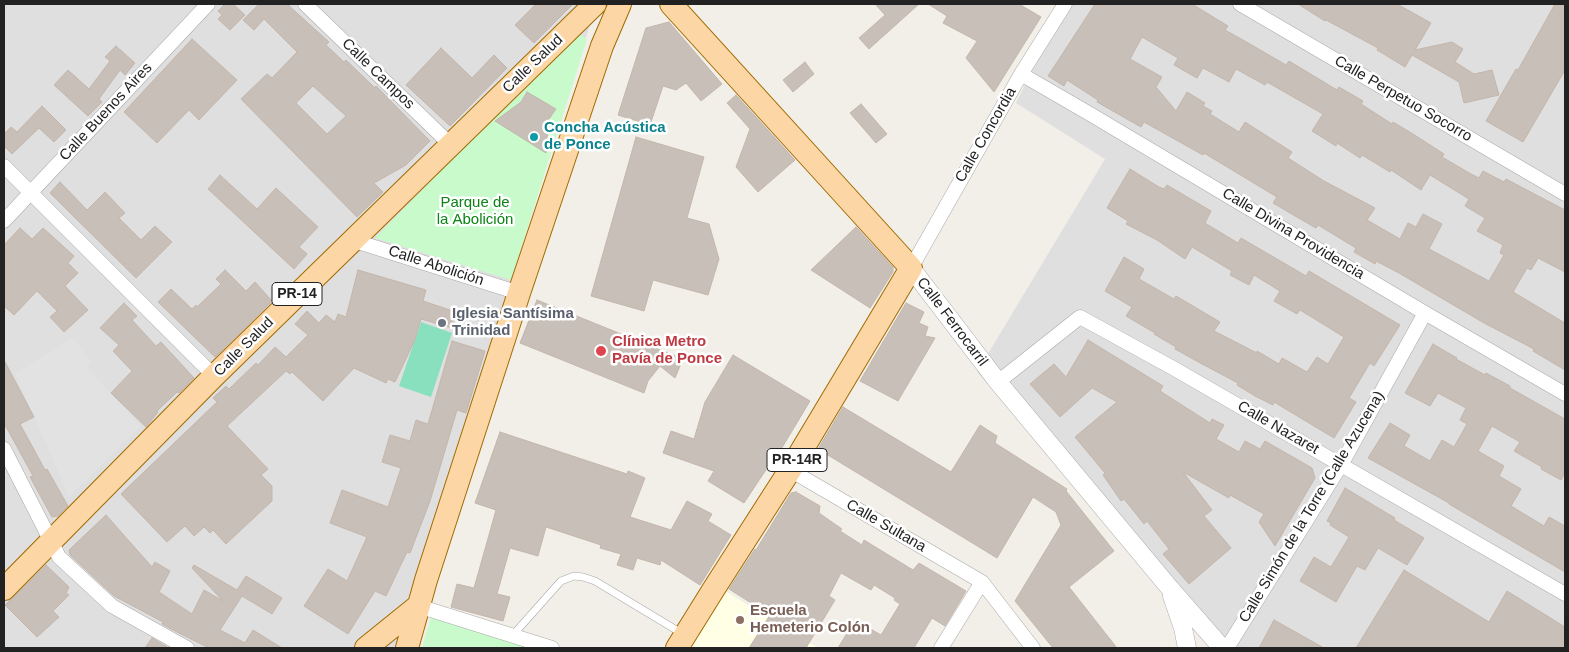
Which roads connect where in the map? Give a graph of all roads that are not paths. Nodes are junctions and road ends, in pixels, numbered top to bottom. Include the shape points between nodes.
1 (208, 4) edge
2 (305, 4) edge
3 (595, 4) edge
4 (620, 4) edge
5 (671, 4) edge
6 (1065, 4) edge
7 (1240, 4) edge
8 (1021, 74) junction
9 (451, 145) junction
10 (4, 166) edge
11 (30, 193) junction
12 (1565, 194) edge
13 (4, 221) edge
14 (352, 240) junction
15 (911, 268) junction
16 (519, 293) junction
17 (1425, 313) junction
18 (214, 376) junction
19 (998, 382) junction
20 (1565, 394) edge
21 (4, 449) edge
22 (1341, 465) junction
23 (790, 470) junction
24 (51, 543) junction
25 (982, 582) junction
26 (1168, 586) junction
27 (4, 589) edge
28 (1565, 594) edge
29 (418, 606) junction
30 (512, 636) junction
31 (681, 642) edge
32 (187, 648) edge
33 (366, 648) edge
34 (407, 648) edge
35 (552, 648) edge
36 (941, 648) edge
37 (1033, 648) edge
38 (1187, 648) edge
39 (1222, 648) edge
40 (1227, 648) edge

1 - 11 street, Calle Buenos Aires
2 - 9 street, Calle Campos
3 - 9 main road, Calle Salud / PR-14
4 - 16 main road via 602,46
5 - 15 main road, Calle Ferrocarril
6 - 8 street, Calle Concordia
7 - 12 street, Calle Perpetuo Socorro
8 - 15 street, Calle Concordia
8 - 17 street, Calle Divina Providencia
9 - 14 main road, Calle Salud / PR-14
10 - 11 street
11 - 13 street, Calle Buenos Aires
11 - 18 street
14 - 16 street, Calle Abolición
14 - 18 main road, Calle Salud / PR-14
15 - 19 street, Calle Ferrocarril
15 - 23 main road, PR-14R
16 - 29 main road
17 - 20 street, Calle Divina Providencia
17 - 22 street, Calle Simón de la Torre (Calle Azucena)
18 - 24 main road, Calle Salud / PR-14
19 - 22 street, Calle Nazaret via 1080,317
19 - 26 street, Calle Ferrocarril
21 - 24 street
22 - 28 street, Calle Nazaret
22 - 40 street, Calle Simón de la Torre (Calle Azucena)
23 - 25 street, Calle Sultana
23 - 31 main road, PR-14R
24 - 27 main road, Calle Salud / PR-14
24 - 32 street via 58,557 112,606
25 - 36 street
25 - 37 street
26 - 38 street
26 - 39 street, Calle Ferrocarril
29 - 30 street
29 - 33 main road
29 - 34 main road
30 - 31 lane via 562,581 583,576 595,581
30 - 35 street

